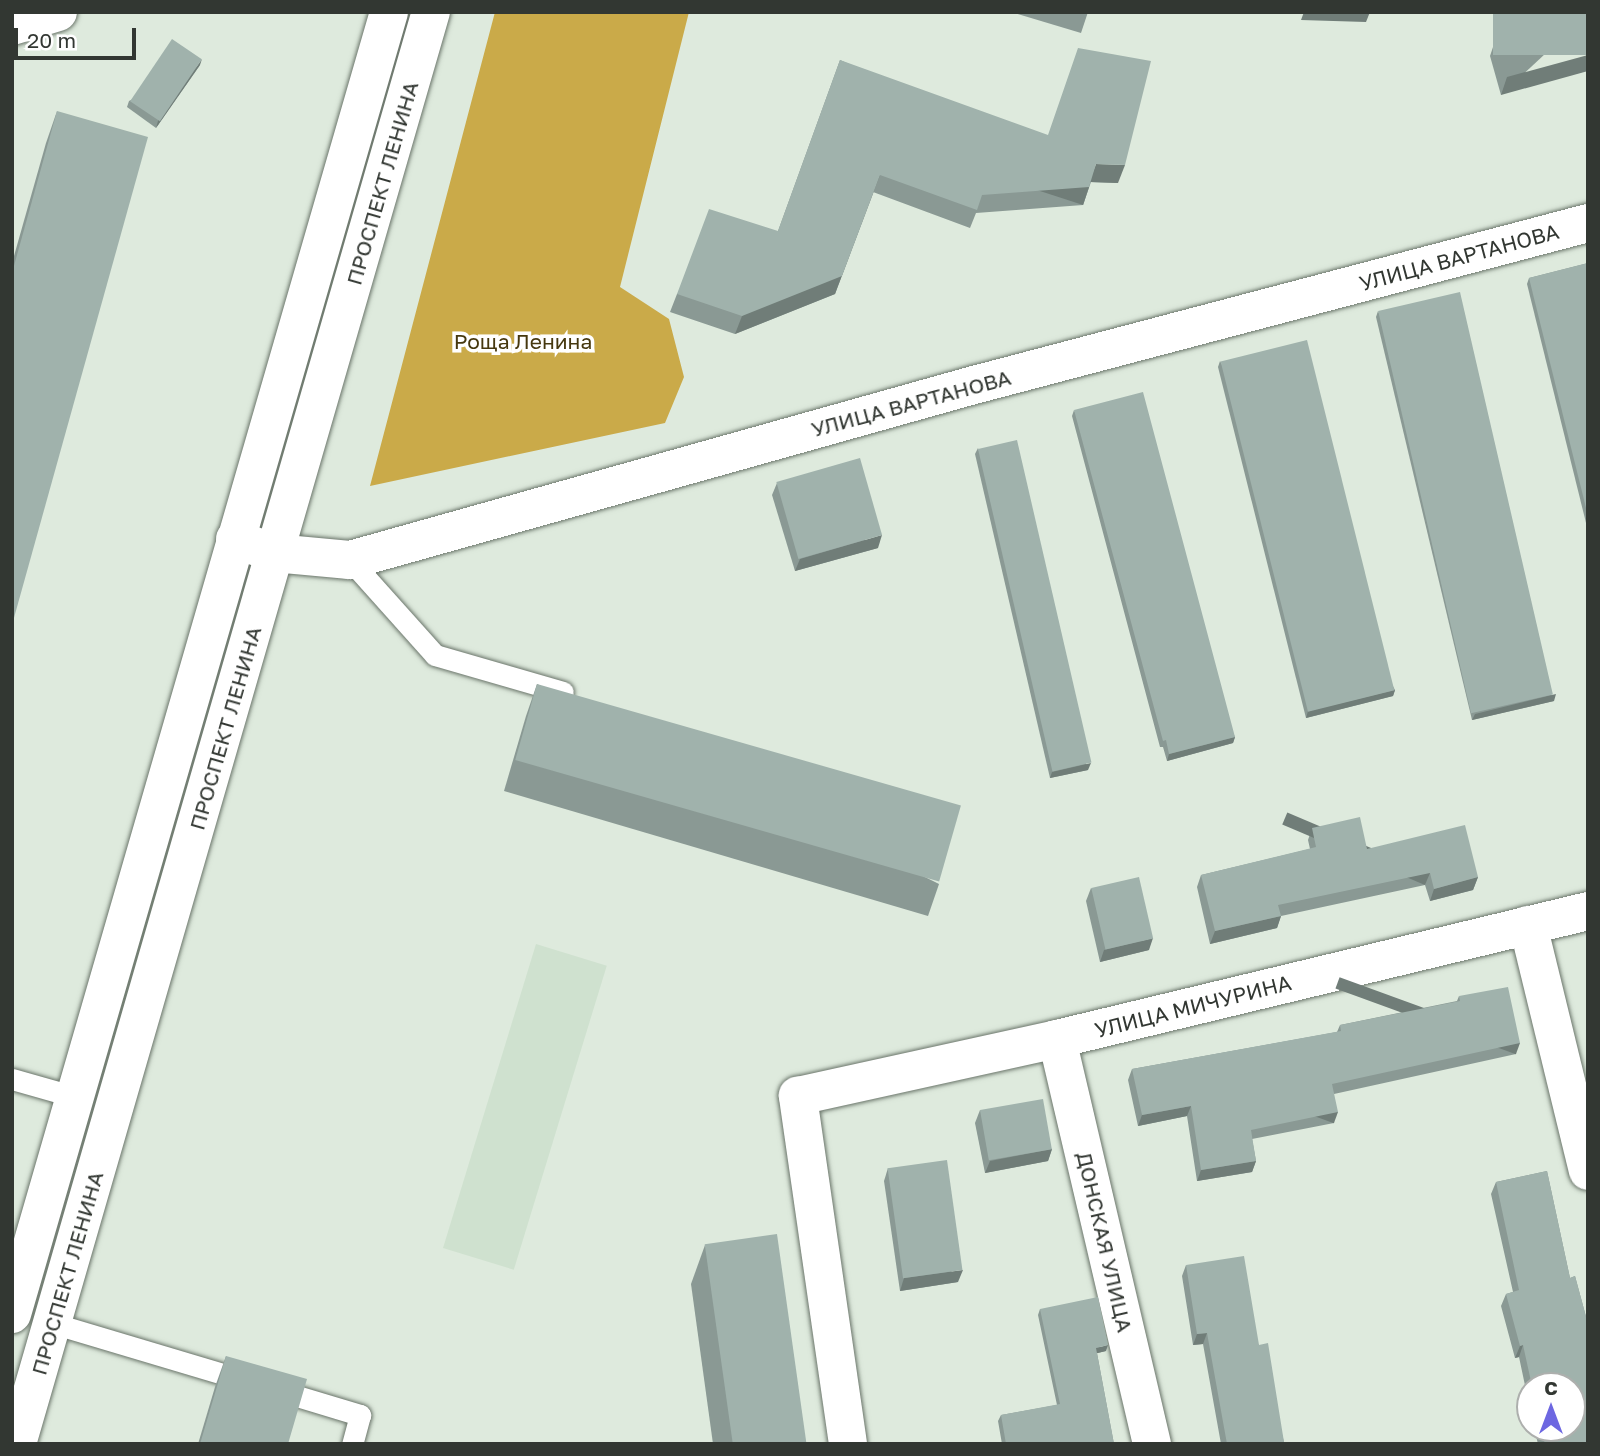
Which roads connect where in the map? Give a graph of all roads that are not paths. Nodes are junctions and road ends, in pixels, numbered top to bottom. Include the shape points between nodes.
1 (58, 12) edge
2 (389, 12) edge
3 (431, 12) edge
4 (12, 26) edge
5 (1588, 223) edge
6 (235, 539) junction
7 (274, 553) junction
8 (350, 560) junction
9 (582, 698) edge
10 (1588, 911) edge
11 (1528, 925) junction
12 (1057, 1039) junction
13 (12, 1079) edge
14 (75, 1097) junction
15 (1588, 1171) edge
16 (12, 1314) edge
17 (52, 1323) junction
18 (17, 1444) edge
19 (352, 1444) edge
20 (848, 1444) edge
21 (1152, 1444) edge

1 - 4 street
2 - 6 street, ПРОСПЕКТ ЛЕНИНА
3 - 7 street, ПРОСПЕКТ ЛЕНИНА
5 - 8 street, УЛИЦА ВАРТАНОВА via 974,385
6 - 7 street, УЛИЦА ВАРТАНОВА
6 - 14 street, ПРОСПЕКТ ЛЕНИНА
7 - 8 street, УЛИЦА ВАРТАНОВА
7 - 17 street, ПРОСПЕКТ ЛЕНИНА
8 - 9 lane via 435,655
10 - 11 street, УЛИЦА МИЧУРИНА
11 - 12 street, УЛИЦА МИЧУРИНА
11 - 15 street
12 - 20 street, УЛИЦА МИЧУРИНА via 798,1096
12 - 21 street, ДОНСКАЯ УЛИЦА
13 - 14 lane
14 - 16 street, ПРОСПЕКТ ЛЕНИНА
17 - 18 street, ПРОСПЕКТ ЛЕНИНА
17 - 19 lane via 360,1415

